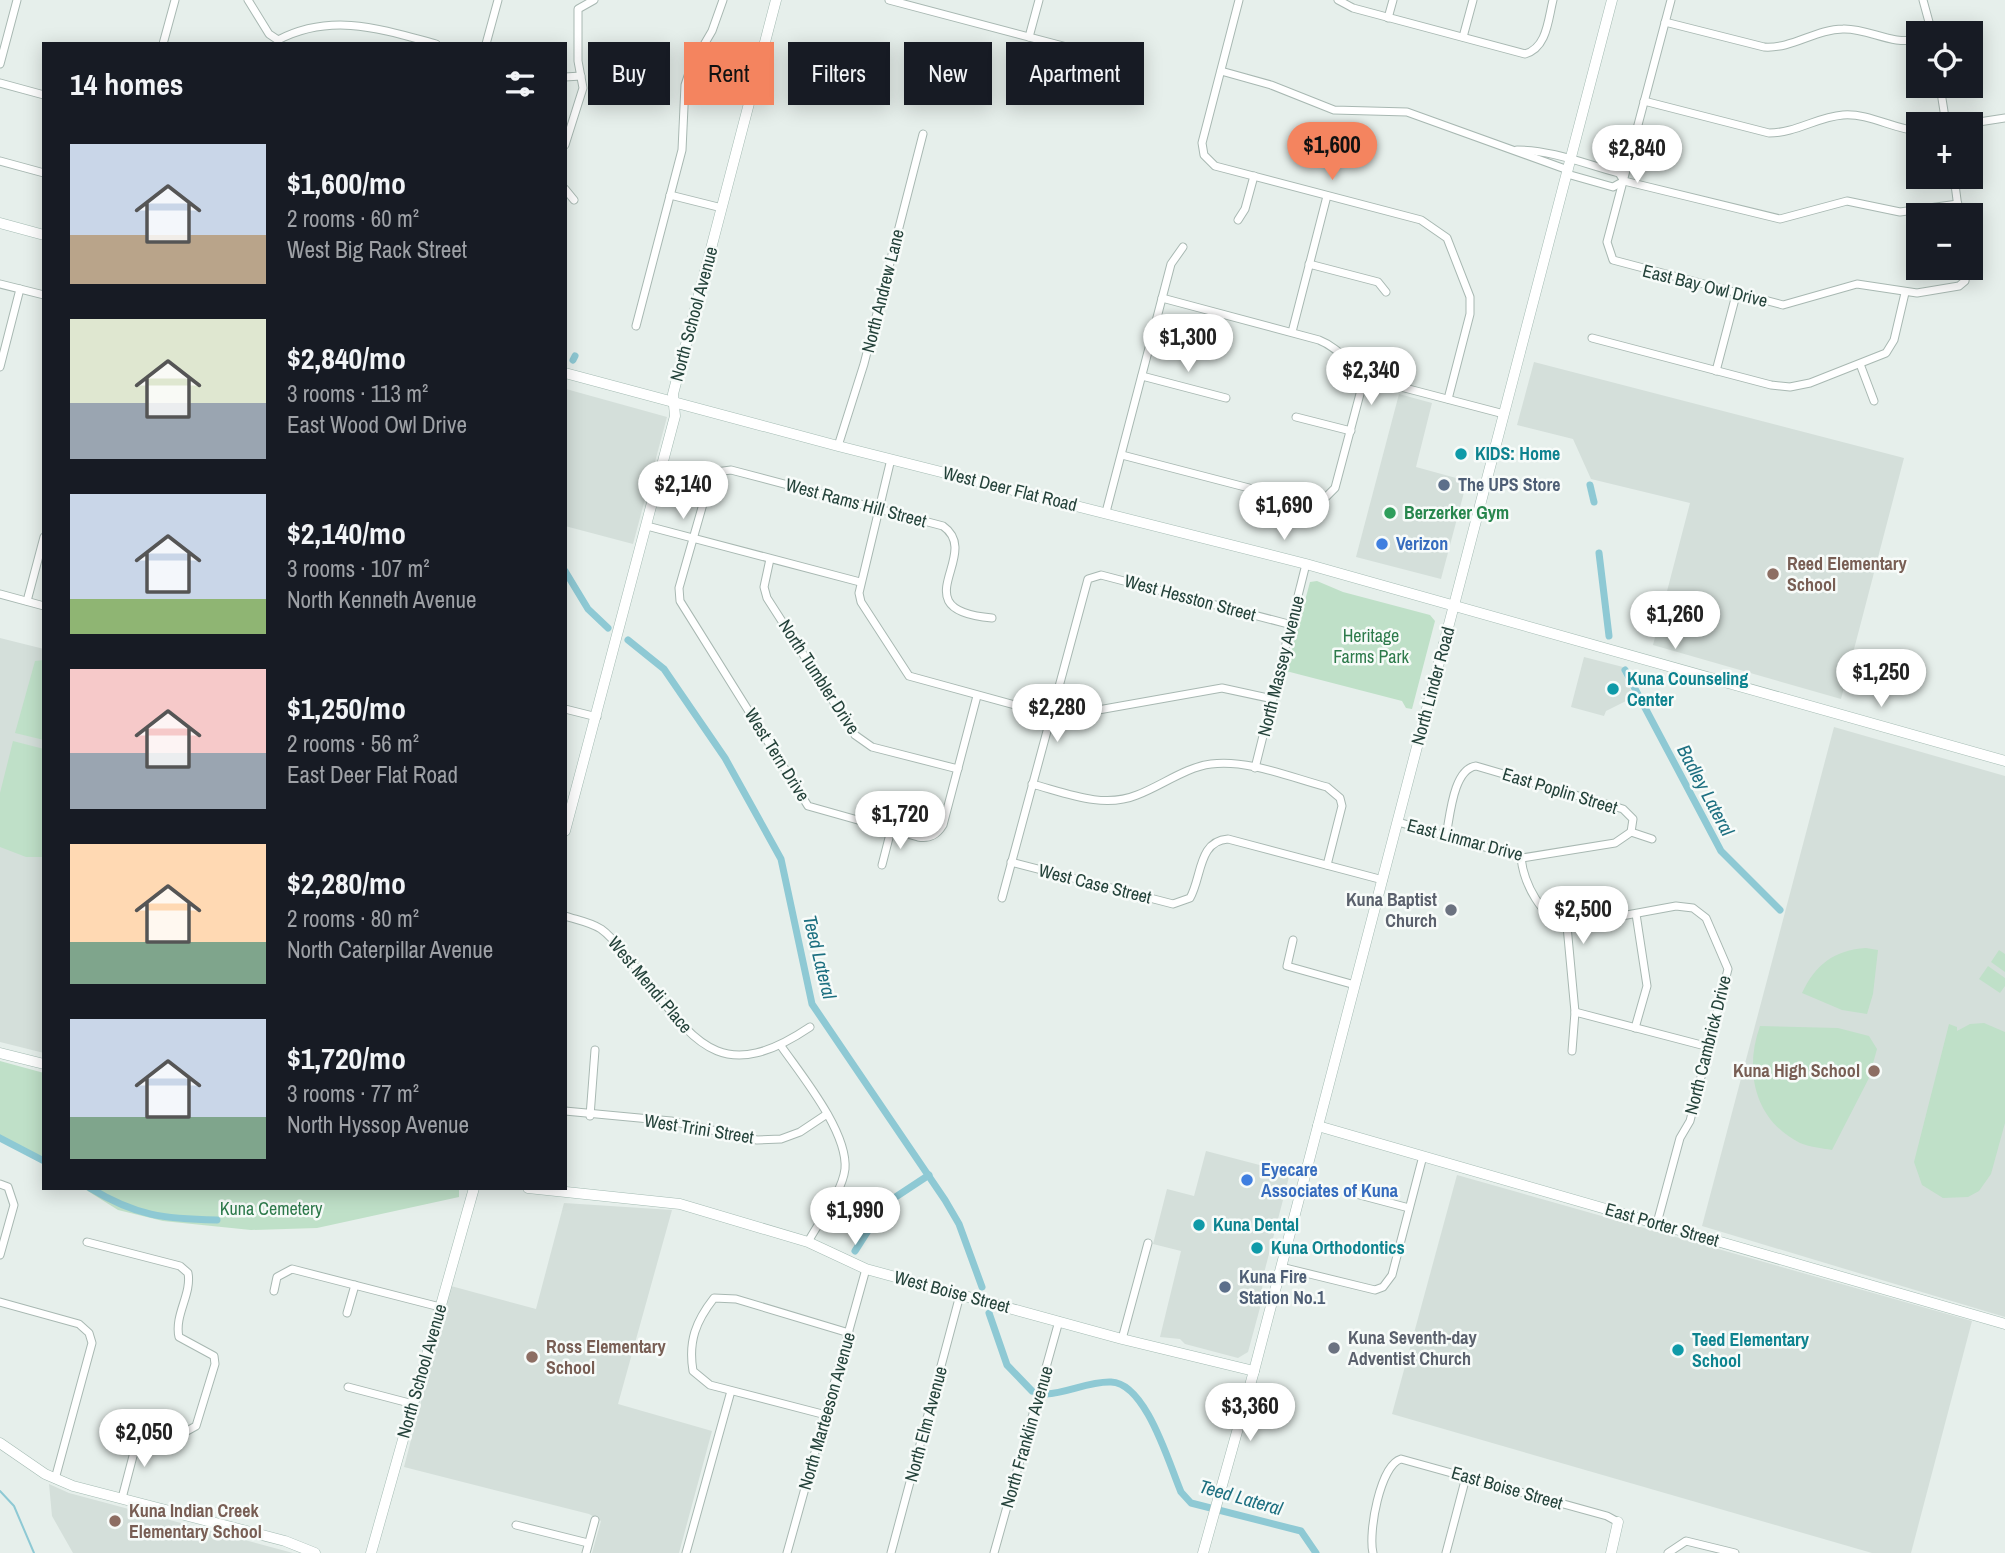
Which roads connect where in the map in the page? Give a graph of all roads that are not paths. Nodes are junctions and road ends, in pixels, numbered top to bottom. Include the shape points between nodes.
1 (17, 0) edge
2 (175, 0) edge
3 (247, 0) edge
4 (498, 0) edge
5 (594, 0) edge
6 (723, 0) edge
7 (776, 0) edge
8 (888, 0) edge
9 (1039, 0) edge
10 (1239, 0) edge
11 (1338, 0) edge
12 (1393, 0) edge
13 (1473, 0) edge
14 (1553, 0) edge
15 (1612, 0) edge
16 (1671, 0) edge
17 (1923, 0) edge
18 (1388, 18) junction
19 (1929, 21) edge
20 (1665, 22) junction
21 (1029, 37) junction
22 (1463, 37) junction
23 (409, 40) edge
24 (1906, 41) edge
25 (164, 42) edge
26 (276, 42) edge
27 (487, 42) edge
28 (1047, 42) edge
29 (0, 64) edge
30 (1221, 71) junction
31 (567, 76) edge
32 (581, 76) junction
33 (0, 83) edge
34 (42, 94) edge
35 (1644, 101) junction
36 (2005, 118) edge
37 (1983, 121) edge
38 (1906, 128) edge
39 (923, 134) dead end
40 (567, 139) edge
41 (1513, 150) junction
42 (1571, 159) junction
43 (0, 161) edge
44 (42, 172) edge
45 (1567, 172) junction
46 (1254, 176) junction
47 (1624, 181) junction
48 (567, 191) edge
49 (670, 195) junction
50 (1327, 196) junction
51 (574, 200) dead end
52 (722, 208) junction
53 (1906, 211) edge
54 (1238, 220) dead end
55 (0, 223) edge
56 (42, 234) edge
57 (1183, 247) dead end
58 (1310, 264) junction
59 (1965, 280) edge
60 (0, 284) edge
61 (20, 289) junction
62 (1386, 292) dead end
63 (1905, 293) junction
64 (42, 294) edge
65 (1736, 295) junction
66 (1162, 298) junction
67 (636, 326) dead end
68 (1292, 332) junction
69 (1592, 338) dead end
70 (1860, 364) junction
71 (0, 367) edge
72 (1716, 371) junction
73 (567, 374) edge
74 (1142, 376) junction
75 (1365, 376) junction
76 (1226, 398) dead end
77 (1448, 399) junction
78 (1874, 401) dead end
79 (675, 403) junction
80 (1504, 414) junction
81 (1296, 417) dead end
82 (1351, 431) junction
83 (838, 446) junction
84 (1122, 455) junction
85 (891, 459) junction
86 (1249, 488) dead end
87 (1317, 506) dead end
88 (879, 509) junction
89 (1106, 512) junction
90 (647, 526) junction
91 (692, 538) junction
92 (42, 545) edge
93 (770, 559) junction
94 (1306, 564) junction
95 (860, 582) junction
96 (0, 594) edge
97 (27, 601) junction
98 (1454, 604) junction
99 (42, 605) edge
100 (992, 618) dead end
101 (1292, 625) junction
102 (977, 696) junction
103 (1273, 699) junction
104 (567, 710) edge
105 (1050, 715) junction
106 (597, 717) junction
107 (2005, 761) edge
108 (1255, 768) junction
109 (958, 769) junction
110 (1032, 784) junction
111 (1398, 822) junction
112 (567, 823) edge
113 (891, 830) junction
114 (1631, 832) junction
115 (1446, 836) junction
116 (1651, 839) dead end
117 (1521, 858) junction
118 (1012, 862) junction
119 (881, 865) dead end
120 (1327, 865) junction
121 (1383, 880) junction
122 (1002, 898) dead end
123 (1636, 914) junction
124 (567, 917) edge
125 (1567, 926) junction
126 (1293, 940) dead end
127 (1355, 985) junction
128 (1575, 1012) junction
129 (810, 1027) dead end
130 (1635, 1028) junction
131 (781, 1046) junction
132 (1709, 1047) junction
133 (595, 1050) dead end
134 (1572, 1051) dead end
135 (0, 1053) edge
136 (42, 1064) edge
137 (567, 1111) edge
138 (827, 1114) junction
139 (590, 1116) junction
140 (1318, 1126) junction
141 (1423, 1156) junction
142 (0, 1184) edge
143 (473, 1190) edge
144 (539, 1190) edge
145 (1356, 1194) dead end
146 (1409, 1208) junction
147 (1657, 1223) junction
148 (87, 1242) dead end
149 (808, 1242) junction
150 (1148, 1243) dead end
151 (0, 1255) edge
152 (1281, 1267) junction
153 (866, 1269) junction
154 (355, 1285) junction
155 (274, 1291) dead end
156 (960, 1295) junction
157 (0, 1302) edge
158 (440, 1307) junction
159 (347, 1313) dead end
160 (1059, 1321) junction
161 (2005, 1324) edge
162 (849, 1333) junction
163 (1122, 1339) junction
164 (1254, 1371) junction
165 (348, 1387) dead end
166 (731, 1391) junction
167 (413, 1404) junction
168 (826, 1415) junction
169 (0, 1443) edge
170 (1466, 1476) junction
171 (55, 1479) junction
172 (122, 1498) junction
173 (595, 1520) dead end
174 (1618, 1522) joint
175 (516, 1525) dead end
176 (588, 1543) junction
177 (316, 1553) edge
178 (371, 1553) edge
179 (586, 1553) edge
180 (686, 1553) edge
181 (787, 1553) edge
182 (891, 1553) edge
183 (994, 1553) edge
184 (1203, 1553) edge
185 (1373, 1553) edge
186 (1446, 1553) edge
187 (1611, 1553) edge
188 (1668, 1553) edge
189 (1735, 1553) edge

1 - 29 street
2 - 25 street
3 - 26 street
4 - 27 street
5 - 32 street via 578,9
6 - 49 street via 685,85 682,150
7 - 52 main road, North School Avenue
8 - 21 street
9 - 21 street
10 - 30 street
11 - 18 street
12 - 18 street
13 - 22 street
14 - 22 street via 1542,44 1534,51 1525,54
15 - 42 main road, North Linder Road
16 - 20 street
17 - 19 street
18 - 22 street
20 - 24 street via 1764,47 1780,47 1841,29
20 - 35 street
21 - 28 street
23 - 26 street via 364,25 336,23 304,29
30 - 41 street via 1334,110 1407,112
30 - 46 street via 1202,143 1204,155 1215,166
31 - 32 street
32 - 40 street via 582,96
33 - 34 street
35 - 38 street via 1769,133 1849,115
35 - 47 street
36 - 37 street
39 - 83 street, North Andrew Lane via 864,364
41 - 42 street via 1539,150
41 - 45 street
42 - 45 main road, North Linder Road
42 - 47 street via 1619,173
43 - 44 street
45 - 47 street via 1614,187
45 - 80 main road, North Linder Road
46 - 50 street
46 - 54 street
47 - 53 street via 1780,219 1847,201
47 - 65 street, East Bay Owl Drive via 1607,242 1609,256 1618,263
48 - 51 street
49 - 52 street
49 - 67 street
50 - 58 street
50 - 77 street via 1421,220 1440,231 1453,248 1471,304
52 - 79 main road, North School Avenue via 673,394
55 - 56 main road
57 - 66 street via 1171,264
58 - 62 street via 1378,282
58 - 68 street
59 - 63 street, East Bay Owl Drive via 1949,288
60 - 61 street
61 - 64 street
61 - 71 street
63 - 65 street, East Bay Owl Drive via 1857,284 1783,305
63 - 70 street via 1891,346
65 - 72 street
66 - 68 street
66 - 74 street
68 - 75 street via 1328,343
69 - 72 street
70 - 72 street via 1790,387
70 - 78 street
73 - 79 main road, West Deer Flat Road
74 - 76 street
74 - 84 street
75 - 77 street
75 - 82 street
77 - 80 street
79 - 83 main road, West Deer Flat Road
79 - 90 main road, North School Avenue
80 - 98 main road, North Linder Road
81 - 82 street
82 - 87 street via 1335,488
83 - 85 main road, West Deer Flat Road
84 - 86 street
84 - 89 street
85 - 88 street
85 - 89 main road, West Deer Flat Road
88 - 91 street, West Rams Hill Street via 731,470 716,472 707,484
88 - 95 street
88 - 100 street, West Rams Hill Street via 943,526 953,533 957,544 946,587 948,601 960,613
89 - 94 main road, West Deer Flat Road
90 - 91 street
90 - 106 main road, North School Avenue
91 - 93 street
91 - 113 street, West Tern Drive via 680,601 801,799 817,811
92 - 97 street
93 - 95 street
93 - 109 street, North Tumbler Drive via 764,587 767,598 855,735 872,747
94 - 98 main road, West Deer Flat Road
94 - 101 street, North Massey Avenue
95 - 102 street via 860,602 909,676
96 - 97 street
97 - 99 street
98 - 107 main road, West Deer Flat Road
98 - 111 main road, North Linder Road
101 - 103 street, North Massey Avenue
101 - 105 street, West Hesston Street via 1101,575 1088,579
102 - 105 street
102 - 109 street
103 - 105 street via 1222,688 1068,716
103 - 108 street, North Massey Avenue
104 - 106 street
105 - 110 street
106 - 112 main road, North School Avenue
108 - 110 street via 1205,765 1114,801
108 - 120 street via 1327,787 1337,794 1342,806
109 - 113 street, West Tern Drive via 937,834 926,838
110 - 118 street
111 - 115 street, East Linmar Drive
111 - 121 main road, North Linder Road
113 - 119 street
114 - 115 street, East Poplin Street via 1633,819 1623,809 1471,767 1460,778
114 - 116 street
114 - 117 street, East Linmar Drive via 1615,843
115 - 117 street, East Linmar Drive
117 - 125 street via 1545,914
118 - 120 street, West Case Street via 1179,904 1190,898 1207,848 1217,840
118 - 122 street
120 - 121 street
121 - 127 main road, North Linder Road
123 - 125 street
123 - 130 street via 1647,986
123 - 132 street, North Cambrick Drive via 1675,906 1698,911 1706,918 1728,969
124 - 131 street, West Mendi Place via 611,937 700,1043 744,1055
125 - 128 street
126 - 127 street via 1287,966
127 - 140 main road, North Linder Road
128 - 130 street
128 - 134 street
129 - 131 street, West Mendi Place
130 - 132 street
131 - 138 street
132 - 147 street, North Cambrick Drive
133 - 139 street
135 - 136 main road
137 - 139 street, West Trini Street
138 - 139 street, West Trini Street via 800,1132 757,1140 671,1121
138 - 149 street via 836,1126 845,1169
140 - 141 main road, East Porter Street
140 - 152 main road, North Linder Road
141 - 146 street
141 - 147 main road, East Porter Street
142 - 151 street via 8,1188 14,1205
143 - 158 main road, North School Avenue
144 - 149 main road, West Boise Street via 680,1204
145 - 146 street
146 - 152 street via 1392,1275 1383,1287 1375,1290
147 - 161 main road, East Porter Street
148 - 172 street via 180,1266 188,1273 179,1337 214,1356 194,1429 187,1432 153,1426 144,1432
149 - 153 main road, West Boise Street
150 - 163 street
152 - 164 main road, North Linder Road
153 - 156 main road, West Boise Street
153 - 162 street, North Marteeson Avenue
154 - 155 street via 292,1269 277,1277
154 - 158 street
154 - 159 street
156 - 160 main road, West Boise Street
156 - 182 street, North Elm Avenue
157 - 171 street via 79,1324 89,1333 92,1343
158 - 167 main road, North School Avenue
160 - 163 main road, West Boise Street
160 - 183 street, North Franklin Avenue
162 - 166 street via 736,1299 714,1298 698,1318 690,1350 693,1371 710,1385
162 - 168 street, North Marteeson Avenue
163 - 164 main road, West Boise Street
164 - 184 main road, North Linder Road
165 - 167 street
166 - 168 street
166 - 180 street
167 - 178 main road, North School Avenue
168 - 181 street, North Marteeson Avenue
169 - 171 main road
170 - 174 street, East Boise Street
170 - 185 street, East Boise Street via 1405,1459 1394,1461 1387,1469 1370,1530
170 - 186 street
171 - 172 main road
172 - 177 main road
173 - 176 street
174 - 187 main road
175 - 176 street
176 - 179 street
188 - 189 street via 1676,1545 1696,1542

